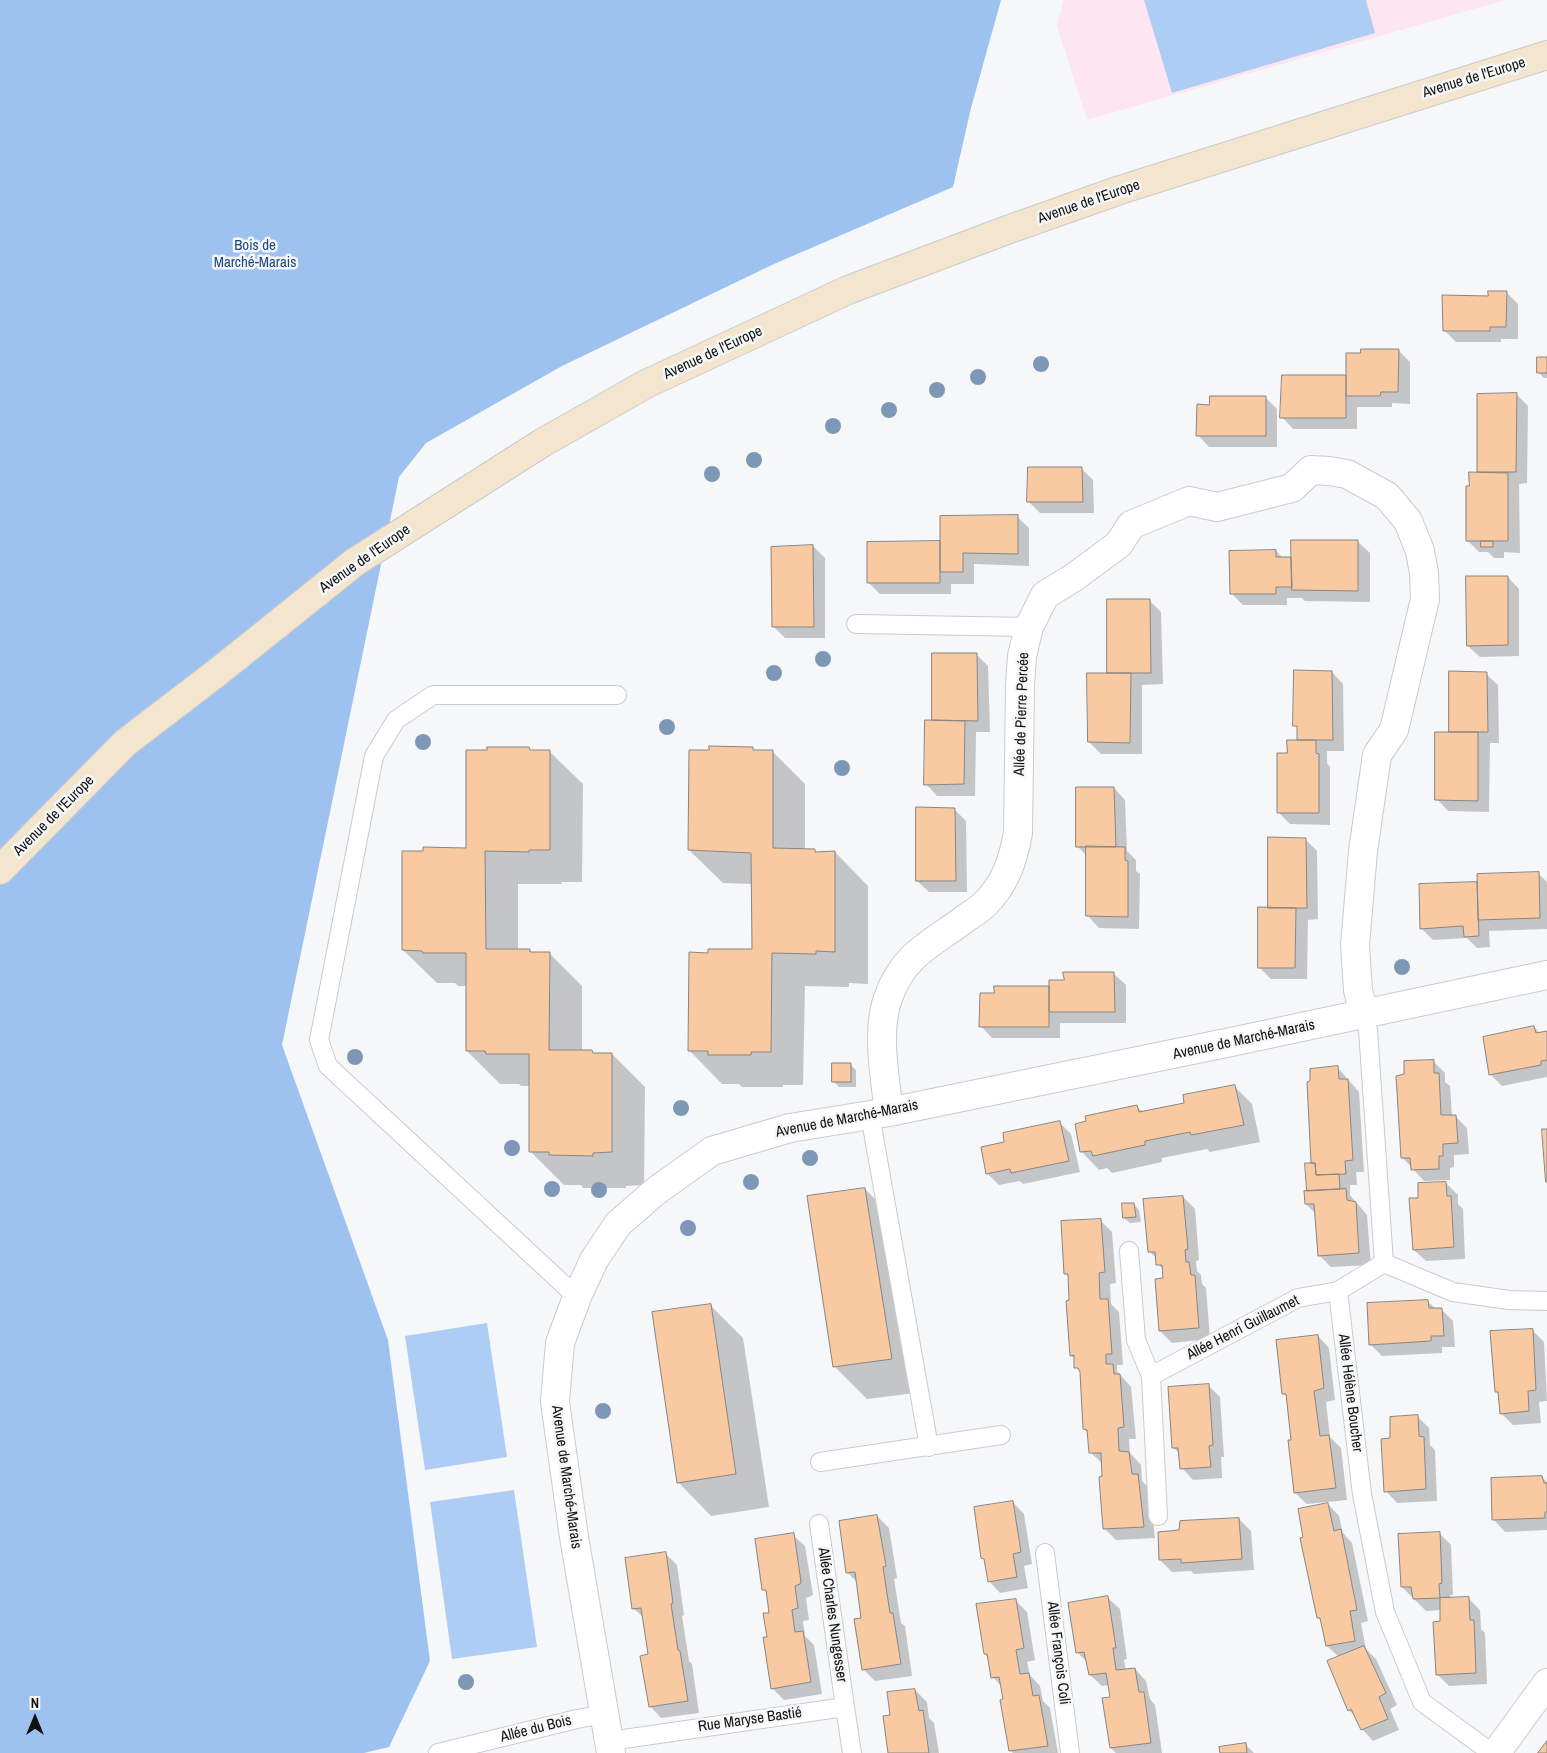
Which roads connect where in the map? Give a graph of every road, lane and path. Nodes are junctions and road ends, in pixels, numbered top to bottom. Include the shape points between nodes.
1 (1547, 55) edge
2 (856, 624) dead end
3 (1029, 627) junction
4 (617, 695) dead end
5 (0, 870) edge
6 (1547, 975) edge
7 (1364, 1015) junction
8 (880, 1113) junction
9 (1129, 1251) dead end
10 (1384, 1263) junction
11 (1338, 1291) junction
12 (577, 1297) junction
13 (1547, 1301) edge
14 (1151, 1376) junction
15 (1001, 1435) dead end
16 (929, 1447) junction
17 (820, 1462) dead end
18 (1158, 1516) dead end
19 (819, 1524) dead end
20 (1045, 1553) dead end
21 (1547, 1683) edge
22 (845, 1707) junction
23 (605, 1714) junction
24 (610, 1747) edge
25 (438, 1753) edge
26 (852, 1753) edge
27 (1070, 1753) edge
28 (1492, 1753) edge
29 (1496, 1753) edge

1 - 5 main road, Avenue de l'Europe via 1120,190 1007,230 848,290 646,384 542,443 355,562 125,743
2 - 3 lane
3 - 7 street, Allée de Pierre Percée via 1045,595 1119,544 1131,526 1189,501 1217,507 1292,488 1311,470 1347,474 1387,496 1408,521 1420,551 1425,599 1394,730 1377,755 1363,851 1355,946 1358,990
3 - 8 street, Allée de Pierre Percée via 1022,656 1020,686 1018,833 1014,857 1001,885 984,905 913,955 898,975 887,1000 883,1026
4 - 12 lane via 433,695 396,720 374,756 320,1040 328,1066
6 - 7 street, Avenue de Marché-Marais
7 - 8 street, Avenue de Marché-Marais
7 - 10 lane via 1368,1030
8 - 12 street, Avenue de Marché-Marais via 790,1128 712,1151 656,1191 618,1224 594,1260
8 - 16 lane
9 - 14 lane via 1136,1340
10 - 11 lane
10 - 13 lane via 1453,1292 1509,1300
11 - 14 lane, Allée Henri Guillaumet via 1298,1298
11 - 28 lane, Allée Hélène Boucher via 1362,1494 1385,1612 1422,1702
12 - 23 street, Avenue de Marché-Marais via 560,1343 555,1402 574,1537
14 - 18 lane
15 - 16 lane
16 - 17 lane
19 - 22 lane, Allée Charles Nungesser
20 - 27 lane, Allée François Coli
21 - 29 street
22 - 24 lane, Rue Maryse Bastié
22 - 26 lane
23 - 24 street, Avenue de Marché-Marais
23 - 25 lane, Allée du Bois

